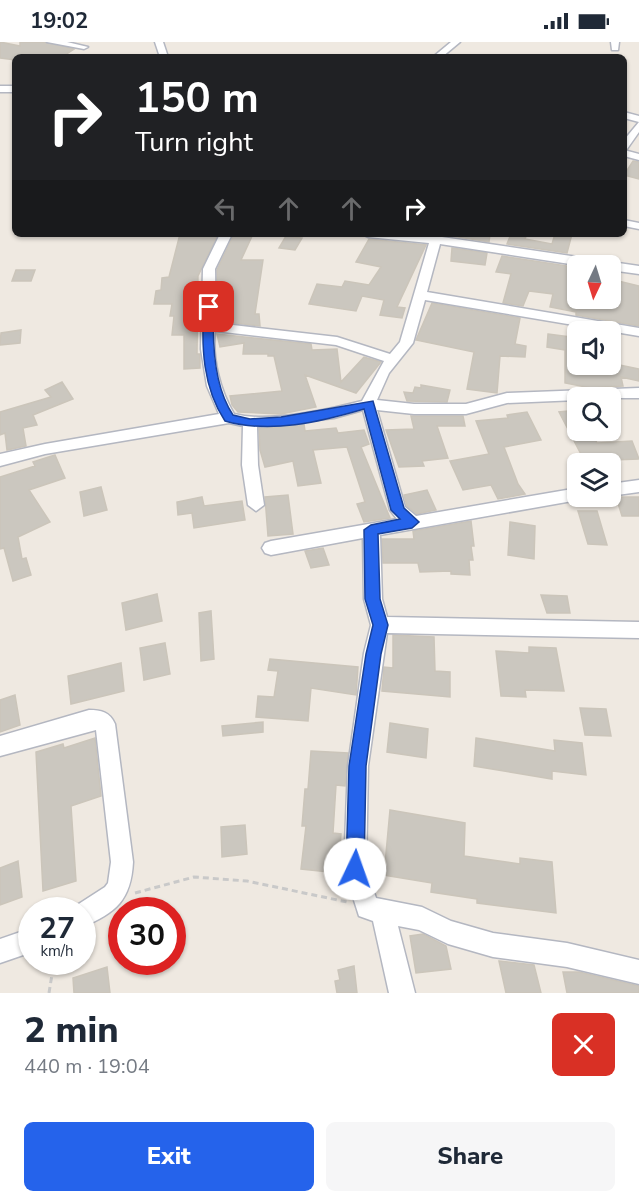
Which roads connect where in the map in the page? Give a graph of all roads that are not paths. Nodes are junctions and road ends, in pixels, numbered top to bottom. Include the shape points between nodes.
1 (51, 42) edge
2 (456, 42) edge
3 (86, 44) edge
4 (441, 54) edge
5 (639, 125) edge
6 (627, 143) edge
7 (225, 237) edge
8 (437, 237) edge
9 (567, 259) edge
10 (621, 268) edge
11 (639, 270) edge
12 (420, 295) junction
13 (209, 326) junction
14 (639, 332) edge
15 (393, 359) junction
16 (639, 393) edge
17 (368, 404) junction
18 (229, 418) junction
19 (250, 423) junction
20 (0, 460) edge
21 (639, 486) edge
22 (621, 488) edge
23 (567, 496) edge
24 (256, 505) dead end
25 (412, 522) junction
26 (371, 530) junction
27 (271, 548) dead end
28 (380, 625) junction
29 (639, 630) edge
30 (0, 746) edge
31 (96, 908) edge
32 (375, 909) junction
33 (18, 945) edge
34 (0, 951) edge
35 (639, 972) edge
36 (402, 993) edge

1 - 3 street
2 - 4 street
5 - 6 street
7 - 13 street via 209,269
8 - 9 street
8 - 12 street
10 - 11 street
12 - 14 street
12 - 15 street via 406,343
13 - 15 street via 337,341
13 - 18 street via 212,378
15 - 17 street
16 - 17 street via 507,398 449,410
17 - 19 street via 281,422
17 - 25 street via 398,510
18 - 19 street
18 - 20 street
19 - 24 street via 250,465
21 - 22 street
23 - 25 street
25 - 26 street
26 - 27 street
26 - 28 street via 373,599
28 - 29 street
28 - 32 street via 358,766 355,869
30 - 31 street via 89,720 105,724 122,880 114,898
32 - 35 street via 422,919 448,932 494,945 567,955
32 - 36 street
33 - 34 street

